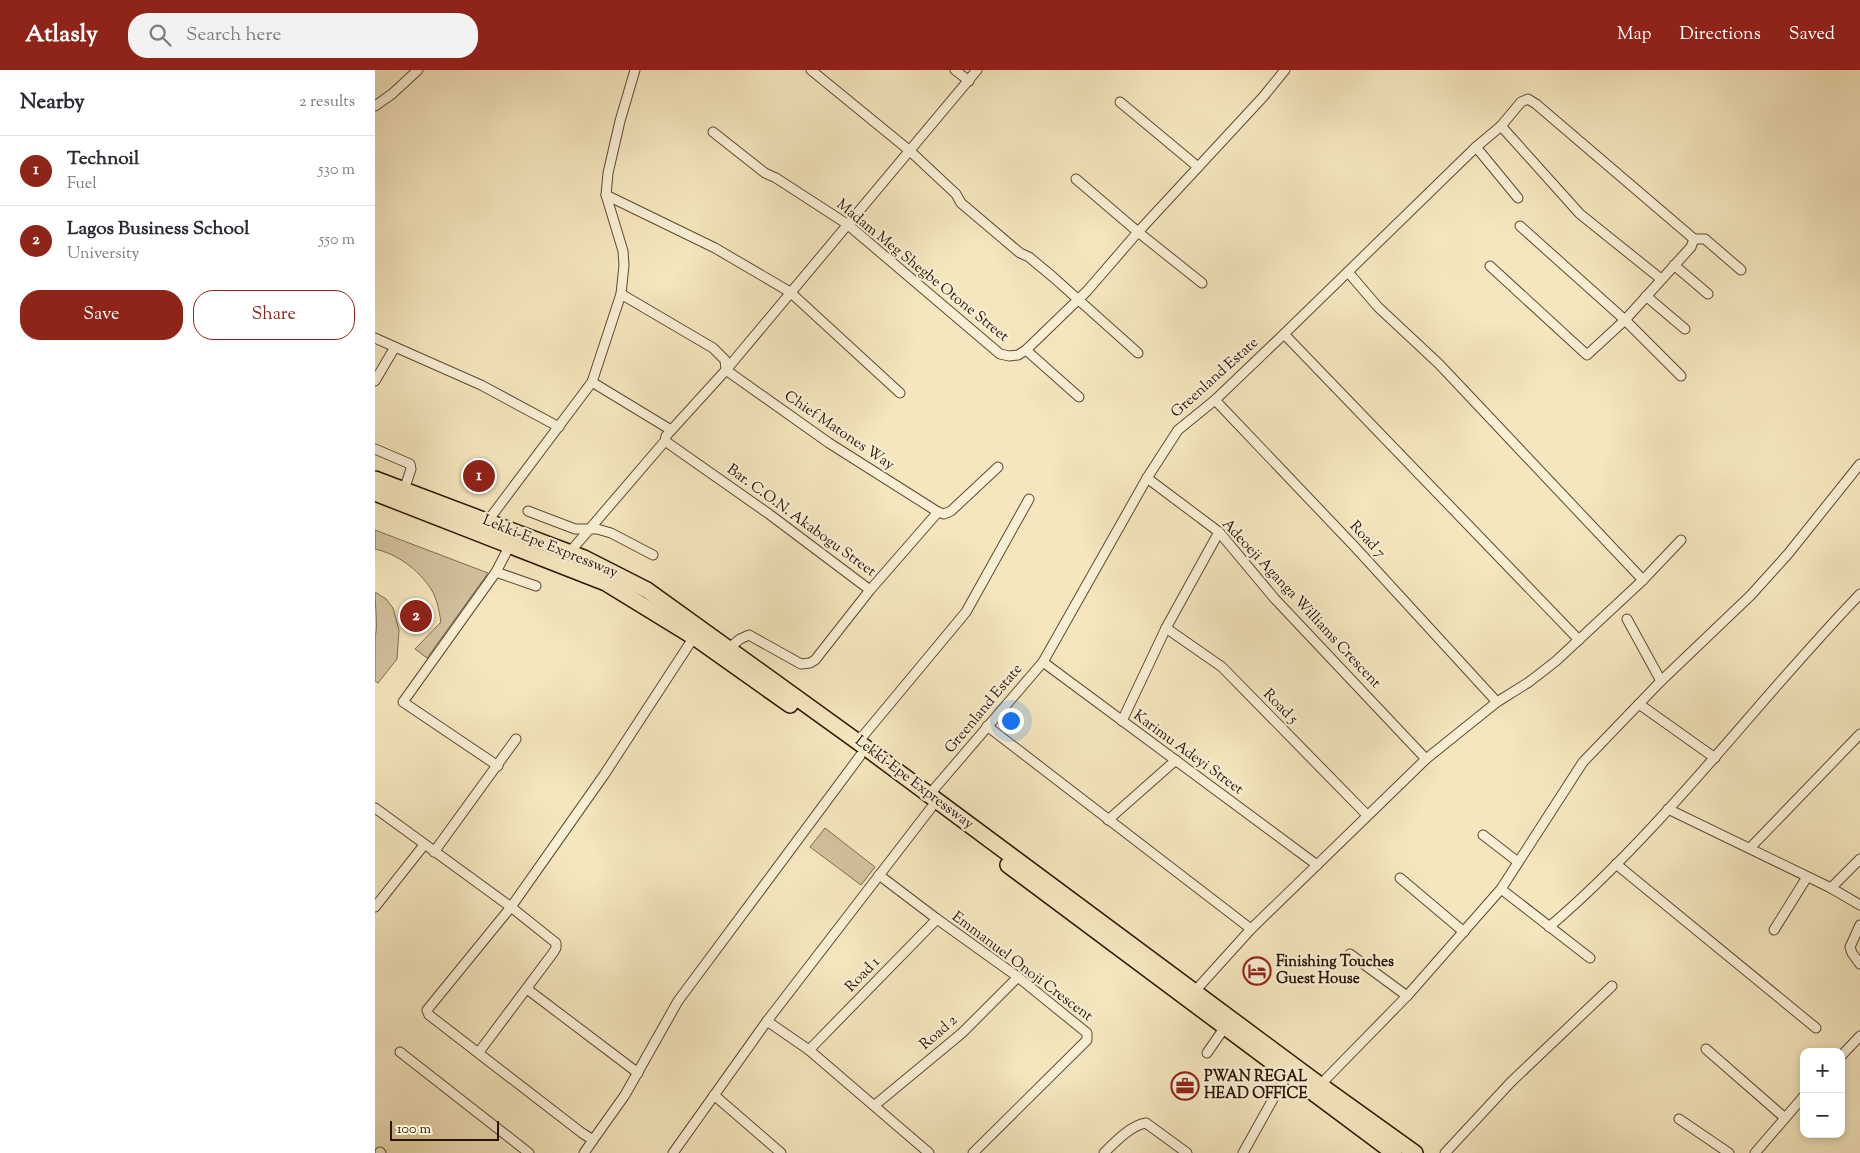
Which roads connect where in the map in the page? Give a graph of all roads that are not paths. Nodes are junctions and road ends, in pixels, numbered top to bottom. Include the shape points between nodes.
1 (418, 70) edge
2 (635, 70) edge
3 (811, 70) edge
4 (955, 70) edge
5 (977, 70) edge
6 (1285, 70) edge
7 (969, 81) junction
8 (1120, 102) dead end
9 (375, 106) edge
10 (1501, 126) junction
11 (713, 132) dead end
12 (1476, 147) junction
13 (911, 151) junction
14 (1198, 167) junction
15 (1076, 178) dead end
16 (606, 195) junction
17 (1518, 198) dead end
18 (847, 224) junction
19 (1520, 226) dead end
20 (1138, 232) junction
21 (1694, 239) junction
22 (1674, 265) junction
23 (1490, 266) dead end
24 (1741, 270) dead end
25 (1348, 272) junction
26 (1661, 279) junction
27 (1202, 283) dead end
28 (790, 292) junction
29 (621, 294) junction
30 (1707, 294) dead end
31 (1646, 296) junction
32 (1079, 299) junction
33 (1625, 320) junction
34 (1685, 329) dead end
35 (1284, 334) junction
36 (375, 338) edge
37 (395, 347) junction
38 (1022, 352) junction
39 (1138, 353) dead end
40 (726, 370) junction
41 (1681, 376) dead end
42 (375, 381) edge
43 (592, 382) junction
44 (900, 393) dead end
45 (1079, 397) dead end
46 (1215, 400) junction
47 (559, 426) junction
48 (671, 430) junction
49 (665, 441) junction
50 (375, 449) edge
51 (1860, 464) edge
52 (998, 467) dead end
53 (1147, 478) junction
54 (375, 479) edge
55 (404, 490) junction
56 (375, 493) edge
57 (1029, 500) dead end
58 (528, 512) dead end
59 (938, 512) junction
60 (487, 522) junction
61 (590, 529) junction
62 (1219, 532) junction
63 (1681, 540) dead end
64 (510, 545) junction
65 (569, 553) junction
66 (653, 555) dead end
67 (496, 572) junction
68 (1643, 580) junction
69 (536, 586) dead end
70 (870, 590) junction
71 (1860, 594) edge
72 (1627, 620) dead end
73 (1166, 628) junction
74 (694, 637) junction
75 (1579, 640) junction
76 (729, 648) junction
77 (1043, 662) junction
78 (1661, 681) junction
79 (1497, 702) junction
80 (1639, 704) junction
81 (1122, 721) junction
82 (987, 726) junction
83 (1860, 734) edge
84 (517, 739) dead end
85 (859, 749) junction
86 (1715, 758) junction
87 (1426, 759) junction
88 (1176, 760) junction
89 (497, 766) junction
90 (930, 802) junction
91 (375, 808) edge
92 (1668, 809) junction
93 (1367, 815) junction
94 (1108, 820) junction
95 (1483, 836) dead end
96 (424, 845) junction
97 (1750, 848) junction
98 (434, 852) junction
99 (1860, 859) edge
100 (1518, 862) junction
101 (1015, 864) junction
102 (1616, 864) junction
103 (1317, 865) junction
104 (879, 875) junction
105 (1807, 877) junction
106 (1400, 878) dead end
107 (1831, 888) junction
108 (1501, 889) junction
109 (1860, 905) edge
110 (375, 907) edge
111 (511, 907) junction
112 (937, 919) junction
113 (1860, 925) edge
114 (1549, 927) junction
115 (1251, 929) junction
116 (1775, 930) dead end
117 (1464, 932) junction
118 (1350, 954) dead end
119 (1591, 958) dead end
120 (1860, 964) edge
121 (1017, 977) junction
122 (1612, 986) dead end
123 (527, 989) junction
124 (1195, 991) junction
125 (1407, 996) junction
126 (767, 1021) junction
127 (1225, 1027) junction
128 (1816, 1028) dead end
129 (1860, 1036) edge
130 (1706, 1049) dead end
131 (809, 1050) junction
132 (400, 1052) dead end
133 (479, 1052) junction
134 (1845, 1052) edge
135 (1207, 1053) dead end
136 (637, 1073) junction
137 (1287, 1074) junction
138 (1320, 1085) junction
139 (713, 1095) junction
140 (1800, 1101) edge
141 (875, 1105) junction
142 (1785, 1118) junction
143 (1679, 1119) dead end
144 (593, 1140) junction
145 (529, 1153) edge
146 (584, 1153) edge
147 (673, 1153) edge
148 (781, 1153) edge
149 (929, 1153) edge
150 (973, 1153) edge
151 (1104, 1153) edge
152 (1187, 1153) edge
153 (1243, 1153) edge
154 (1394, 1153) edge
155 (1415, 1153) edge
156 (1445, 1153) edge
157 (1729, 1153) edge
158 (1755, 1153) edge

1 - 9 street
2 - 16 street via 620,121
3 - 13 street
4 - 7 street
5 - 7 street
6 - 14 street
7 - 13 street
8 - 14 street
10 - 12 street, Greenland Estate
10 - 21 street, Greenland Estate via 1521,102 1528,99
10 - 26 street via 1580,214
11 - 18 street, Madam Meg Shegbe Otone Street via 765,173
12 - 17 street
12 - 25 street, Greenland Estate
13 - 18 street
13 - 32 street via 956,194 961,203
14 - 20 street
15 - 20 street
16 - 28 street via 715,248
16 - 29 street via 623,251
18 - 28 street
18 - 38 street, Madam Meg Shegbe Otone Street via 1000,354 1009,356
19 - 33 street
20 - 27 street
20 - 32 street
21 - 22 street
21 - 24 street via 1705,239
22 - 26 street
22 - 30 street
23 - 33 street via 1587,355
25 - 35 street, Greenland Estate
25 - 68 street via 1378,307 1439,364
26 - 31 street
28 - 40 street
28 - 44 street
29 - 40 street via 721,354
29 - 43 street
31 - 33 street
31 - 34 street
32 - 38 street
32 - 39 street
33 - 41 street
35 - 46 street, Greenland Estate
35 - 75 street
36 - 37 street
37 - 42 street
37 - 47 street via 481,385
38 - 45 street
40 - 48 street
40 - 59 street, Chief Matones Way via 829,444
43 - 47 street
43 - 48 street
46 - 53 street, Greenland Estate via 1178,430
46 - 79 street, Road 7
47 - 60 street
48 - 49 street
49 - 61 street
49 - 70 street, Bar. C.O.N. Akabogu Street
50 - 55 street via 410,464
51 - 78 street via 1751,595
52 - 59 street, Bar. C.O.N. Akabogu Street via 951,511
53 - 62 street, Adeoeji Aganga Williams Crescent
53 - 77 street, Greenland Estate
54 - 55 highway, Lekki-Epe Expressway
55 - 60 highway, Lekki-Epe Expressway
56 - 64 highway, Lekki-Epe Expressway
57 - 85 street via 966,612
58 - 61 street via 575,529
59 - 70 street, Bar. C.O.N. Akabogu Street
60 - 65 highway, Lekki-Epe Expressway
61 - 65 street
61 - 66 street via 617,536
62 - 73 street
62 - 87 street, Adeoeji Aganga Williams Crescent via 1275,599
63 - 68 street
64 - 67 street
64 - 74 highway, Lekki-Epe Expressway via 606,583
65 - 76 highway, Lekki-Epe Expressway via 647,590
67 - 69 street
67 - 89 street via 403,702
68 - 75 street
70 - 76 street via 810,663 801,664 749,635
71 - 86 street via 1814,641
72 - 78 street
73 - 81 street
73 - 93 street, Road 5 via 1222,667
74 - 85 highway, Lekki-Epe Expressway
74 - 111 street via 604,775
75 - 79 street via 1529,682
76 - 85 highway, Lekki-Epe Expressway
77 - 81 street, Karimu Adeyi Street
77 - 82 street, Greenland Estate
78 - 80 street
79 - 87 street
80 - 86 street
80 - 100 street via 1583,762
81 - 88 street, Karimu Adeyi Street
82 - 90 street, Greenland Estate
82 - 94 street
83 - 97 street
84 - 89 street
85 - 90 highway, Lekki-Epe Expressway
85 - 136 street via 678,1001
86 - 92 street
87 - 93 street
88 - 94 street
88 - 103 street, Karimu Adeyi Street
89 - 98 street
90 - 101 highway, Lekki-Epe Expressway
90 - 104 street, Greenland Estate
91 - 96 street
92 - 97 street
92 - 102 street
93 - 103 street
94 - 115 street
95 - 100 street
96 - 98 street
96 - 110 street
97 - 105 street
98 - 111 street
99 - 107 street
100 - 108 street
101 - 124 highway, Lekki-Epe Expressway
101 - 127 highway, Lekki-Epe Expressway
102 - 114 street
102 - 128 street
103 - 115 street
104 - 112 street, Emmanuel Onoji Crescent
104 - 126 street, Greenland Estate
105 - 107 street
105 - 116 street
106 - 117 street
107 - 109 street
108 - 114 street
108 - 117 street
111 - 123 street via 556,943 553,953
111 - 133 street via 427,1010 429,1015
112 - 121 street, Emmanuel Onoji Crescent
112 - 131 street, Road 1
113 - 120 street via 1850,947
114 - 119 street
115 - 124 street
117 - 125 street
118 - 125 street
121 - 141 street, Road 2 via 962,1033
121 - 150 street, Emmanuel Onoji Crescent via 1086,1031 1087,1040
122 - 156 street via 1511,1082
123 - 133 street
123 - 136 street
124 - 138 highway, Lekki-Epe Expressway
125 - 138 street
126 - 131 street
126 - 139 street, Greenland Estate
127 - 135 street
127 - 137 highway, Lekki-Epe Expressway
129 - 134 street
130 - 142 street
131 - 141 street
132 - 145 street
133 - 144 street
136 - 144 street
137 - 153 street
137 - 154 highway, Lekki-Epe Expressway
138 - 155 highway, Lekki-Epe Expressway
139 - 147 street, Greenland Estate
139 - 148 street
140 - 142 street
141 - 149 street
142 - 158 street
143 - 157 street
144 - 146 street
151 - 152 street via 1129,1132 1146,1123

